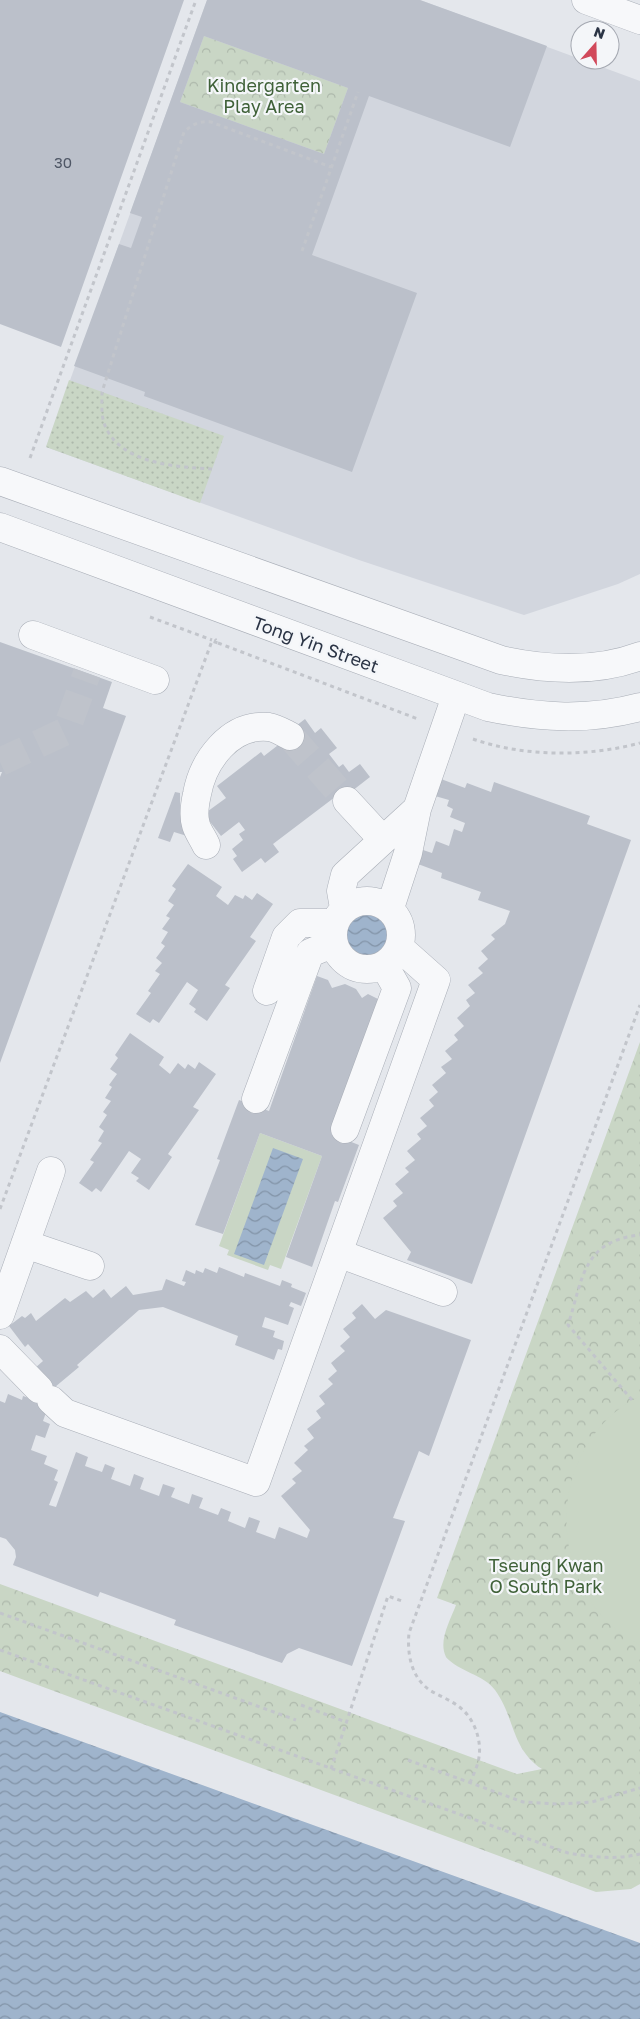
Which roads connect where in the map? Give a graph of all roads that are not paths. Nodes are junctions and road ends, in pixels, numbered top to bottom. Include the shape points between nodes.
1 (586, 0) edge
2 (640, 20) edge
3 (0, 481) edge
4 (0, 527) edge
5 (33, 636) dead end
6 (640, 656) edge
7 (155, 680) dead end
8 (456, 696) junction
9 (640, 707) edge
10 (290, 736) tunnel mouth
11 (347, 801) tunnel mouth
12 (416, 809) junction
13 (383, 840) junction
14 (206, 845) dead end
15 (390, 908) junction
16 (338, 925) junction
17 (392, 957) junction
18 (267, 991) dead end
19 (256, 1099) dead end
20 (345, 1130) dead end
21 (51, 1171) dead end
22 (25, 1244) junction
23 (338, 1254) junction
24 (90, 1266) dead end
25 (443, 1292) dead end
26 (0, 1315) edge
27 (0, 1349) edge

1 - 2 street
3 - 6 street via 501,660 528,666 583,668
4 - 8 street, Tong Yin Street
5 - 7 street via 90,665
8 - 9 street, Tong Yin Street via 520,714 553,717 587,717
8 - 12 street
10 - 14 street via 269,727 245,730 225,742 208,760 195,801 195,823
11 - 13 street
12 - 13 street
12 - 15 street via 408,853
13 - 16 street via 345,875
15 - 16 street via 382,903 362,900
15 - 17 street via 401,926
16 - 17 street via 341,957 354,966 364,969
16 - 18 street via 300,923 286,937
16 - 19 street via 310,953
17 - 20 street via 397,988
17 - 23 street via 436,980
21 - 22 street
22 - 24 street
22 - 26 street
23 - 25 street
23 - 27 street via 256,1482 65,1413

